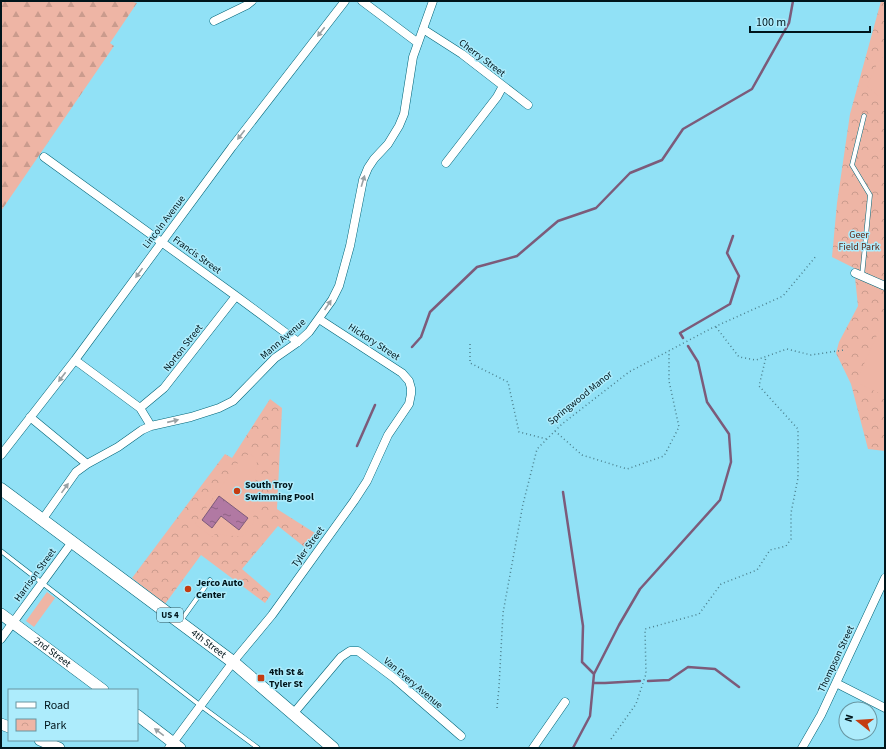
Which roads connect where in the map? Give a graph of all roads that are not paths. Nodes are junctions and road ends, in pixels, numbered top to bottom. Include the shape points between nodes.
1 (252, 1) edge
2 (345, 1) edge
3 (362, 1) edge
4 (433, 1) edge
5 (214, 21) dead end
6 (423, 29) junction
7 (418, 43) junction
8 (503, 86) junction
9 (528, 105) dead end
10 (864, 116) dead end
11 (44, 157) dead end
12 (446, 163) dead end
13 (162, 241) junction
14 (858, 275) joint
15 (885, 286) edge
16 (236, 296) junction
17 (319, 319) junction
18 (298, 342) junction
19 (75, 360) junction
20 (411, 388) joint
21 (140, 408) junction
22 (30, 417) junction
23 (151, 426) junction
24 (1, 455) edge
25 (87, 464) junction
26 (1, 489) edge
27 (42, 520) junction
28 (72, 542) junction
29 (1, 552) edge
30 (885, 578) edge
31 (210, 580) dead end
32 (42, 582) junction
33 (1, 614) edge
34 (180, 622) junction
35 (13, 623) junction
36 (1, 639) edge
37 (233, 662) junction
38 (836, 683) junction
39 (102, 689) edge
40 (565, 702) dead end
41 (201, 706) junction
42 (885, 708) edge
43 (293, 714) junction
44 (138, 717) edge
45 (462, 736) dead end
46 (42, 741) edge
47 (174, 746) edge
48 (59, 748) edge
49 (258, 748) edge
50 (333, 748) edge
51 (533, 748) edge
52 (802, 748) edge

1 - 5 street
2 -> 13 street, Lincoln Avenue
3 - 7 street
4 - 6 street, Mann Avenue
6 - 7 street, Mann Avenue
6 - 8 street, Cherry Street via 462,54
17 -> 7 street, Mann Avenue via 339,286 363,180 368,168 388,144 404,114 413,57
8 - 9 street, Cherry Street
8 - 12 street
10 - 14 lane via 852,165 870,196
11 - 13 street, Francis Street
13 - 16 street, Francis Street
13 -> 19 street, Lincoln Avenue
14 - 15 street
16 - 18 street, Francis Street
16 - 21 street, Norton Street via 164,388
17 - 18 street, Mann Avenue
17 - 20 street, Hickory Street via 402,372
23 -> 18 street, Mann Avenue via 219,408 233,401 275,358
19 - 21 street
19 -> 22 street, Lincoln Avenue
20 - 37 street, Tyler Street via 409,404 388,435 367,481 272,615
21 - 23 street
22 - 24 street, Lincoln Avenue
22 - 25 street
23 - 25 street, Mann Avenue
27 -> 25 street, Mann Avenue via 76,472
26 - 27 main road, 4th Street / US 4
27 - 28 main road, 4th Street / US 4
28 - 32 street, Harrison Street
28 - 34 main road, 4th Street / US 4
29 - 32 lane
30 - 38 street, Thompson Street
31 - 34 lane
32 - 35 street, Harrison Street
32 - 41 lane
33 - 35 street, 2nd Street
34 - 37 main road, 4th Street / US 4
35 - 36 street, Harrison Street
35 - 39 street, 2nd Street
37 - 41 street, Tyler Street
37 - 43 main road, 4th Street / US 4
38 - 42 street
38 - 52 street, Thompson Street
40 - 51 street
41 - 47 street, Tyler Street
41 - 49 lane
43 - 45 street, Van Every Avenue via 341,657 350,651 358,651
43 - 50 main road, 4th Street / US 4
47 -> 44 street
46 - 48 street

